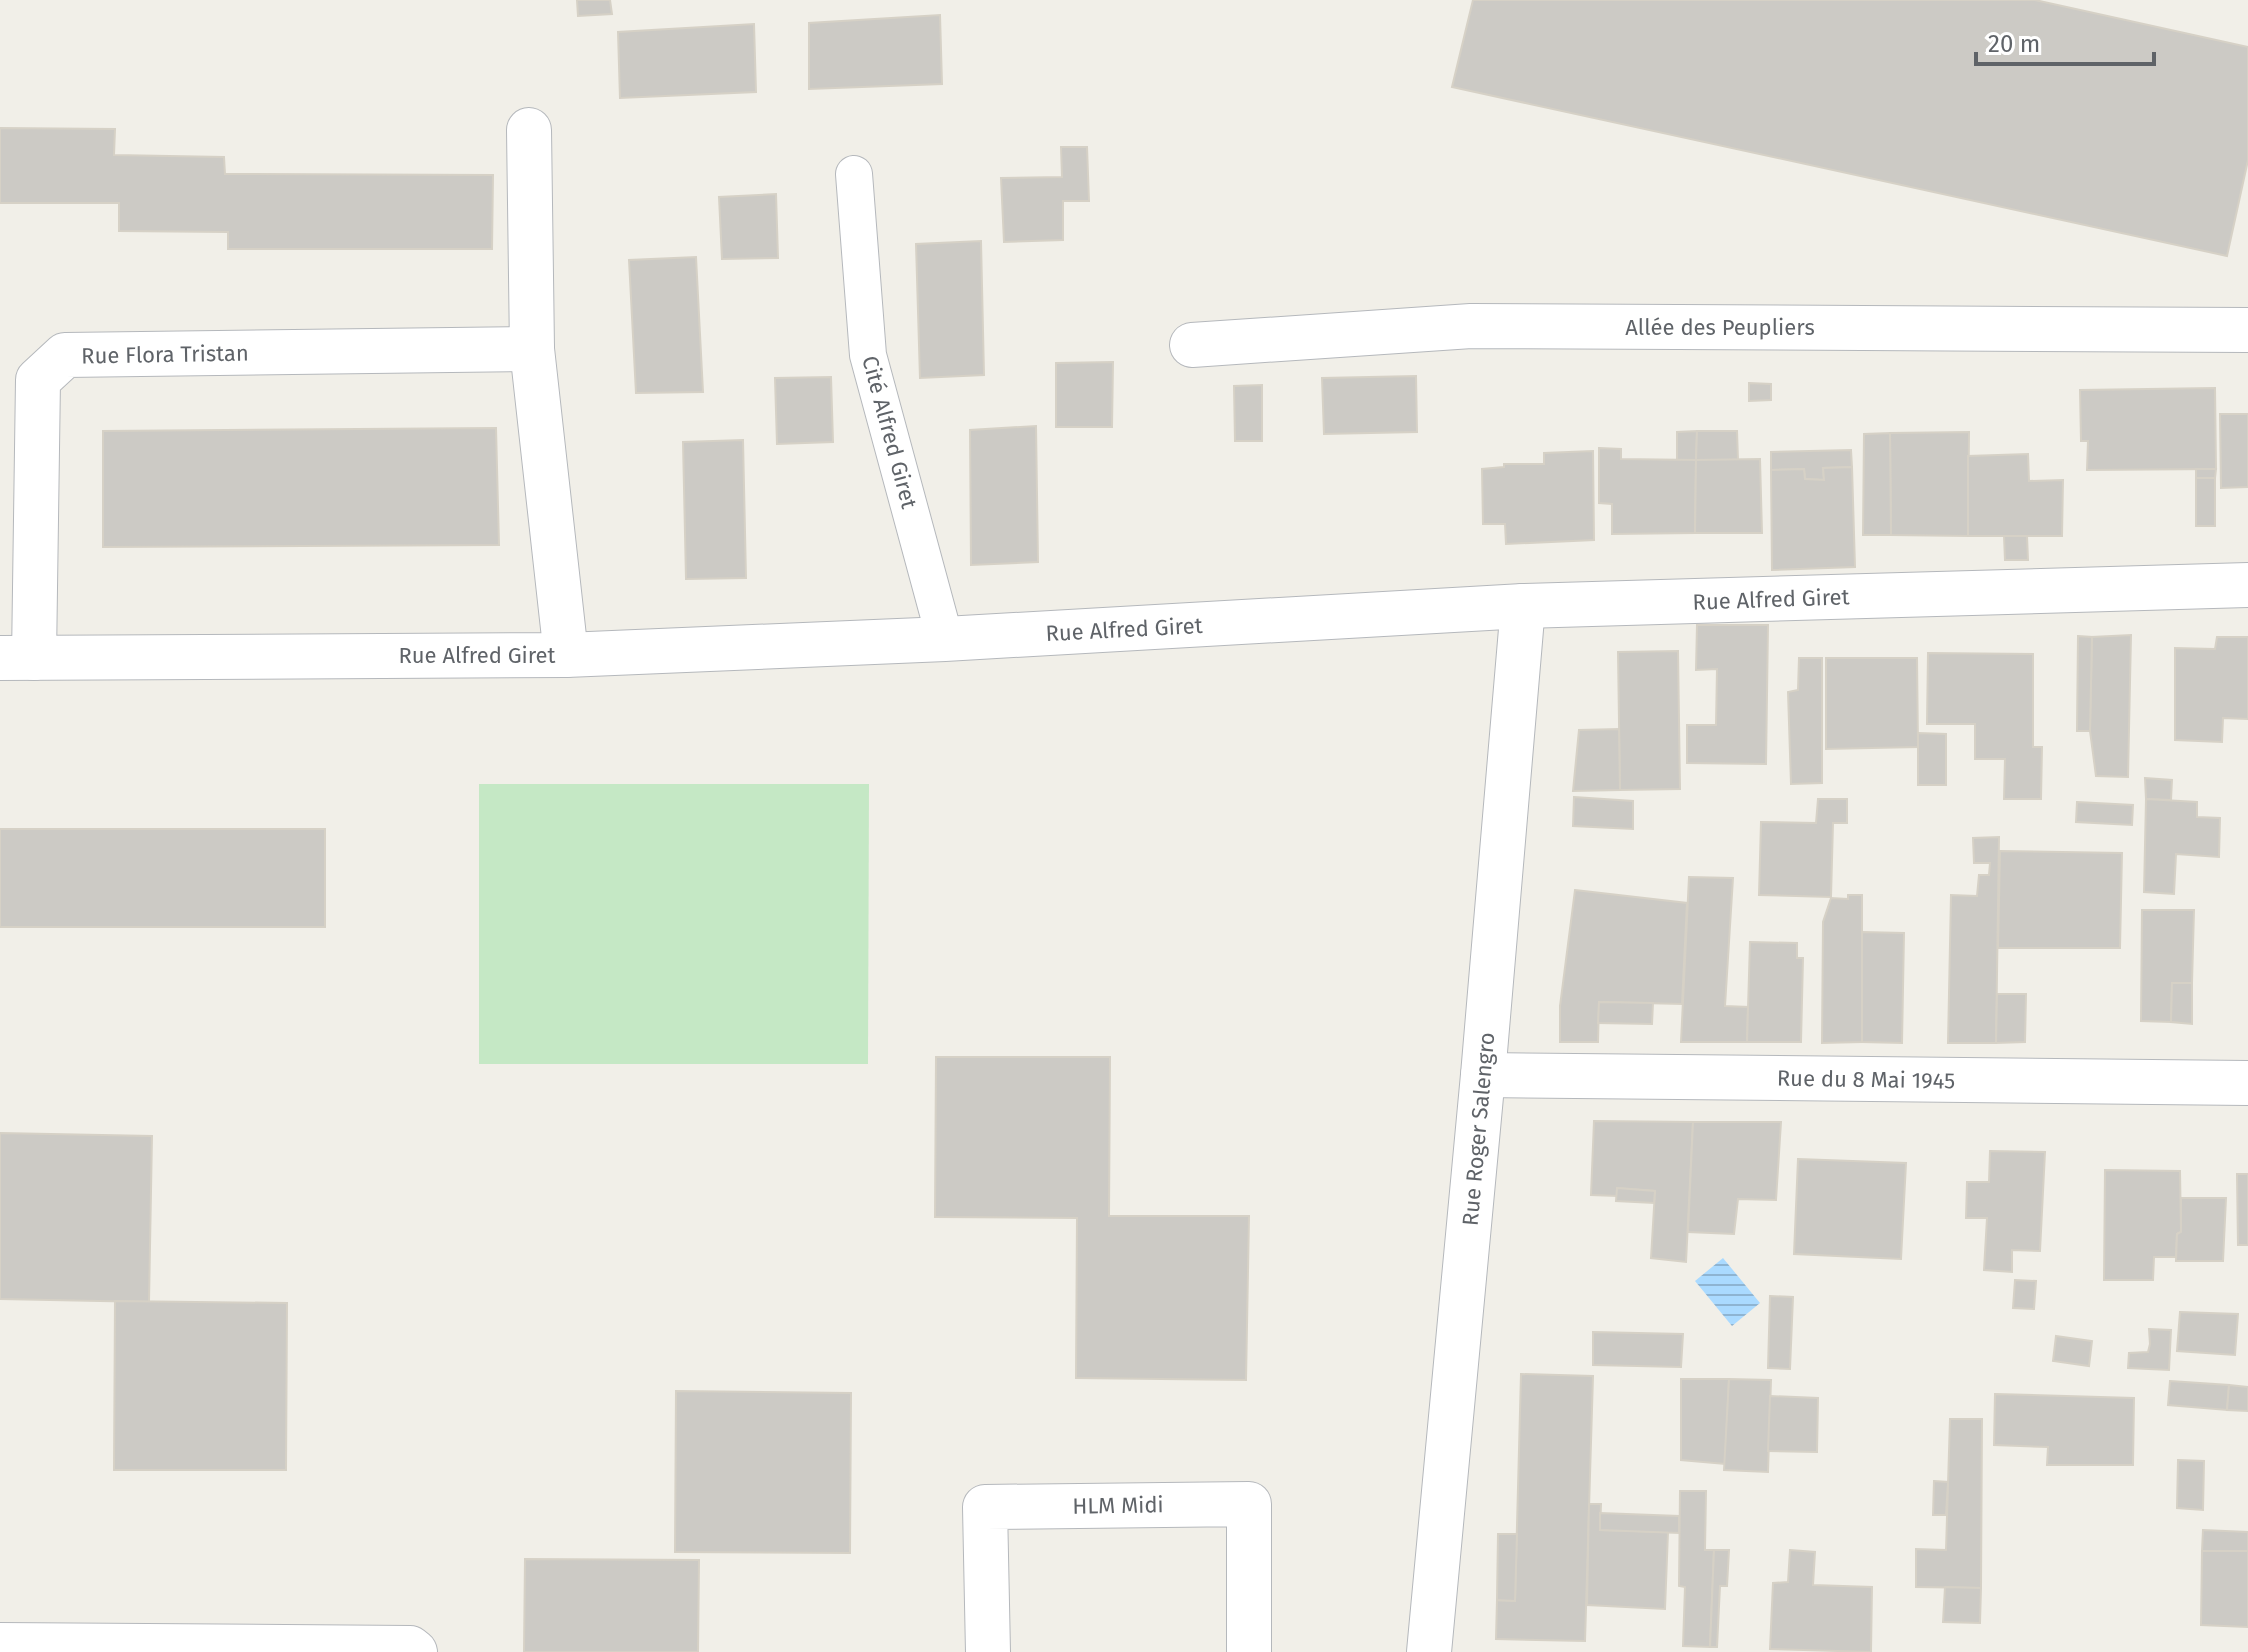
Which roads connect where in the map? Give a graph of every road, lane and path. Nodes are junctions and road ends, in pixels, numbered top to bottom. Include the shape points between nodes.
1 (529, 130) dead end
2 (854, 174) dead end
3 (2248, 330) edge
4 (1192, 345) dead end
5 (532, 349) junction
6 (2248, 585) edge
7 (1523, 606) junction
8 (945, 639) junction
9 (566, 655) junction
10 (17, 658) edge
11 (1483, 1075) junction
12 (2248, 1083) edge
13 (0, 1645) edge
14 (415, 1652) edge
15 (988, 1652) edge
16 (1249, 1652) edge
17 (1429, 1652) edge

1 - 5 street
2 - 8 lane, Cité Alfred Giret via 868,355
3 - 4 street, Allée des Peupliers via 1471,326
5 - 9 street
5 - 10 street, Rue Flora Tristan via 65,355 38,380
6 - 7 street, Rue Alfred Giret
7 - 8 street, Rue Alfred Giret
7 - 11 street, Rue Roger Salengro
8 - 9 street, Rue Alfred Giret
9 - 10 street, Rue Alfred Giret
11 - 12 street, Rue du 8 Mai 1945
11 - 17 street, Rue Roger Salengro
13 - 14 street
15 - 16 street, HLM Midi via 985,1507 1249,1504

